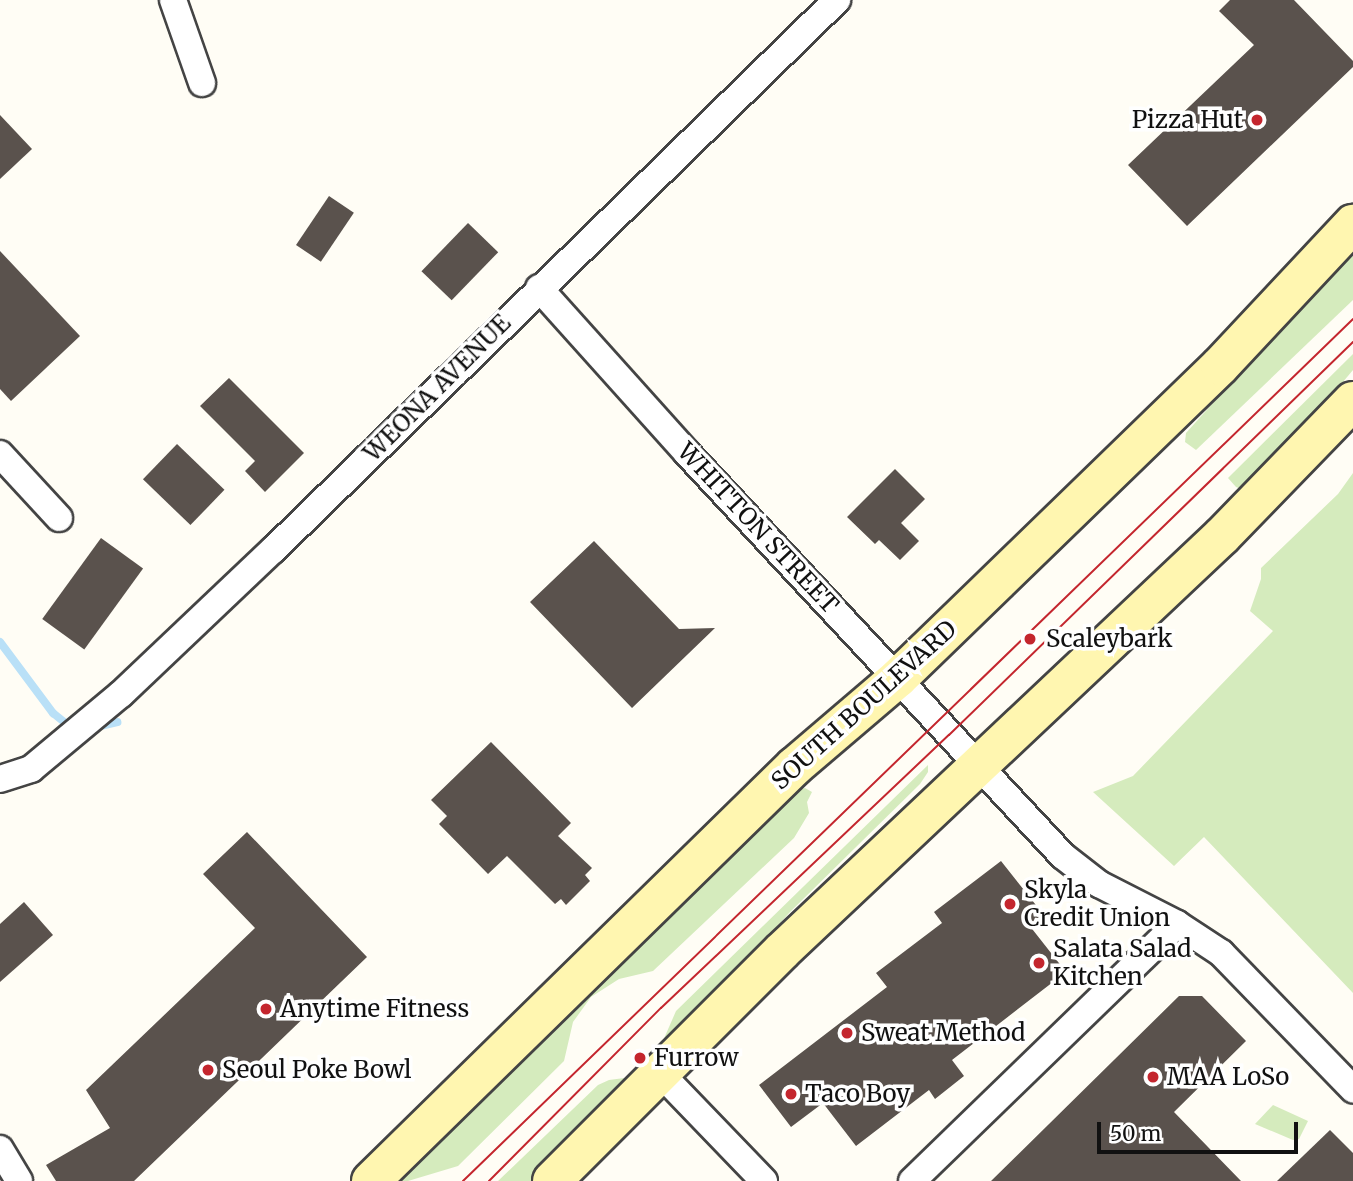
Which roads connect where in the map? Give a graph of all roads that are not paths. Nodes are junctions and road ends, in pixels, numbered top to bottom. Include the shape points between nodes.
1 (173, 0) edge
2 (837, 0) edge
3 (202, 83) dead end
4 (1353, 224) edge
5 (539, 288) junction
6 (1353, 401) edge
7 (0, 454) edge
8 (59, 518) dead end
9 (898, 678) junction
10 (979, 766) junction
11 (0, 779) edge
12 (1177, 923) junction
13 (660, 1073) junction
14 (1353, 1089) edge
15 (0, 1149) edge
16 (19, 1181) edge
17 (370, 1181) edge
18 (552, 1181) edge
19 (764, 1181) edge
20 (912, 1181) edge

1 - 3 street
2 - 5 street, WEONA AVENUE
4 - 9 main road, SOUTH BOULEVARD via 1220,366
5 - 9 street, WHITTON STREET
5 - 11 street, WEONA AVENUE via 121,694 31,769
6 - 10 main road via 1222,536
7 - 8 street
9 - 10 street, WHITTON STREET
9 - 17 main road, SOUTH BOULEVARD via 795,766
10 - 12 street, WHITTON STREET via 1079,870
10 - 13 main road
12 - 14 street, WHITTON STREET via 1221,953
12 - 20 street
13 - 18 main road
13 - 19 street
15 - 16 street

